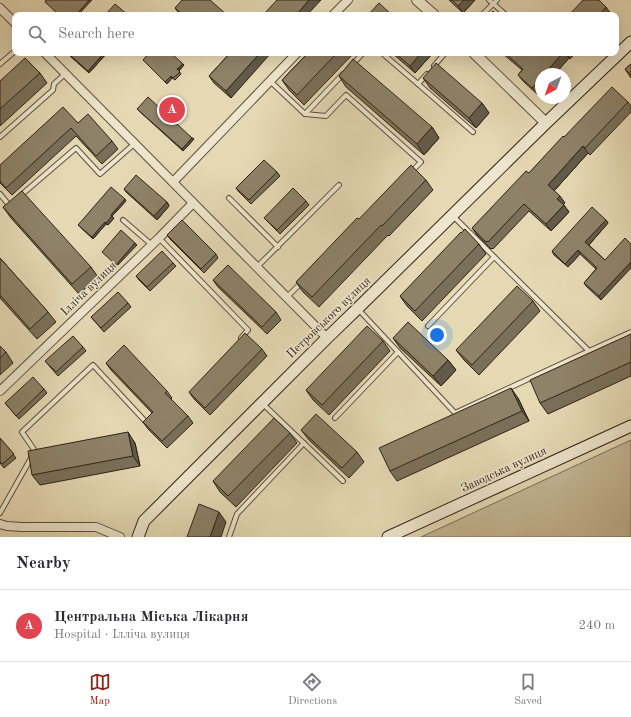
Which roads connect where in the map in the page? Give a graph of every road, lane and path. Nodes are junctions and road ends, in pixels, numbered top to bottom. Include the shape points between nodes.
1 (348, 0) edge
2 (417, 0) edge
3 (489, 0) edge
4 (497, 0) edge
5 (493, 4) junction
6 (0, 8) edge
7 (336, 12) edge
8 (431, 12) edge
9 (485, 12) edge
10 (502, 12) edge
11 (12, 20) edge
12 (631, 42) edge
13 (619, 53) edge
14 (12, 54) edge
15 (48, 56) edge
16 (294, 56) edge
17 (360, 56) edge
18 (385, 56) edge
19 (442, 56) edge
20 (477, 56) edge
21 (616, 56) edge
22 (0, 64) edge
23 (66, 74) junction
24 (270, 81) junction
25 (418, 84) junction
26 (305, 114) junction
27 (546, 123) junction
28 (473, 132) dead end
29 (0, 137) edge
30 (135, 143) junction
31 (410, 173) edge
32 (173, 182) junction
33 (338, 185) dead end
34 (0, 194) edge
35 (229, 198) dead end
36 (193, 203) junction
37 (452, 215) junction
38 (123, 220) dead end
39 (159, 238) junction
40 (152, 245) junction
41 (278, 247) junction
42 (494, 256) junction
43 (257, 268) junction
44 (303, 280) edge
45 (287, 298) junction
46 (358, 309) junction
47 (428, 326) dead end
48 (631, 332) edge
49 (327, 338) junction
50 (238, 341) edge
51 (589, 351) junction
52 (398, 352) junction
53 (0, 391) edge
54 (261, 402) junction
55 (335, 418) dead end
56 (145, 421) edge
57 (631, 426) edge
58 (304, 444) junction
59 (43, 450) edge
60 (35, 451) junction
61 (343, 481) edge
62 (0, 513) edge
63 (0, 524) edge
64 (120, 537) edge
65 (138, 537) edge
66 (229, 537) edge
67 (388, 537) edge

1 - 7 street
2 - 8 street
3 - 5 lane
4 - 5 lane
5 - 9 lane
5 - 10 lane
6 - 11 street
12 - 13 main road, Петровського вулиця
14 - 22 lane
15 - 23 street
16 - 24 street
17 - 26 lane
18 - 25 lane
19 - 25 lane
20 - 27 street
21 - 27 main road, Петровського вулиця
23 - 29 lane via 54,84 53,90
23 - 30 street
24 - 26 lane
24 - 32 street
25 - 28 lane
26 - 31 lane via 326,116 346,95 421,162
27 - 37 main road, Петровського вулиця
30 - 32 street
30 - 34 lane via 100,174 76,148 9,205
32 - 36 street
33 - 41 lane
35 - 41 lane
36 - 39 street, Ілліча вулиця
36 - 43 street
37 - 42 lane
37 - 46 main road, Петровського вулиця
38 - 40 lane
39 - 40 street, Ілліча вулиця
39 - 50 lane via 248,330
40 - 53 street, Ілліча вулиця
41 - 43 lane
42 - 47 lane
42 - 51 lane
43 - 45 street
44 - 45 lane
45 - 49 street
46 - 49 main road, Петровського вулиця
46 - 52 lane
48 - 51 lane
49 - 54 main road, Петровського вулиця
51 - 52 lane via 455,413
52 - 55 lane
54 - 58 lane
54 - 65 main road, Петровського вулиця via 144,521
56 - 60 lane via 93,365 22,432
57 - 67 main road, Заводська вулиця
58 - 61 lane
58 - 66 lane via 237,514
59 - 60 lane
60 - 62 lane
63 - 64 street via 22,527 96,527

